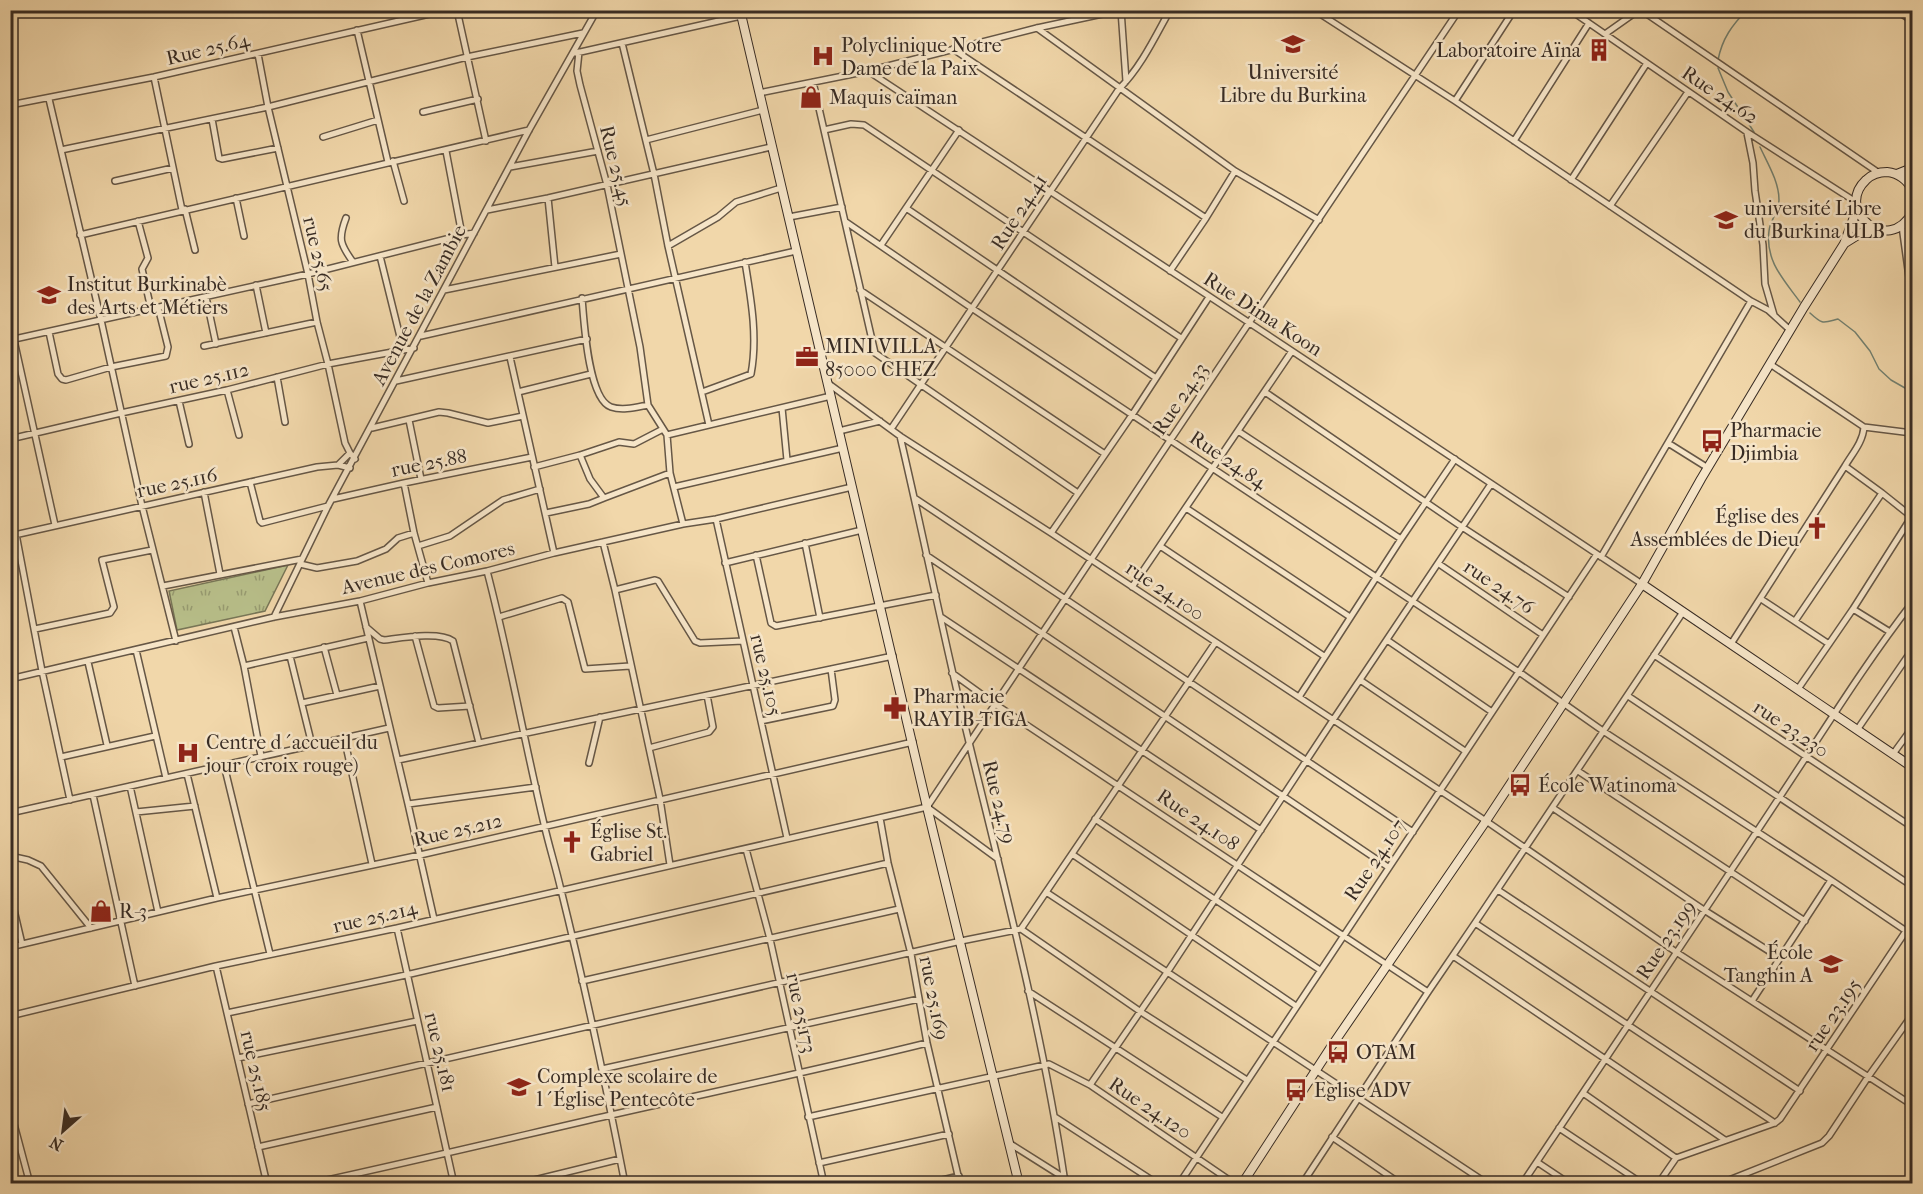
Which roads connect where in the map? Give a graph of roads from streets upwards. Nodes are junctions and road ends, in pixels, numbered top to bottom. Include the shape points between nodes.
1 (447, 10) edge
2 (457, 10) edge
3 (606, 10) edge
4 (1170, 10) edge
5 (1314, 10) edge
6 (1459, 10) edge
7 (1514, 10) edge
8 (1570, 10) edge
9 (1640, 10) edge
10 (1896, 10) edge
11 (1121, 11) edge
12 (596, 12) edge
13 (740, 13) edge
14 (1912, 21) edge
15 (1589, 23) junction
16 (1036, 28) junction
17 (357, 30) junction
18 (583, 33) junction
19 (1605, 33) junction
20 (622, 43) junction
21 (953, 49) junction
22 (579, 52) junction
23 (258, 54) junction
24 (572, 54) junction
25 (467, 57) junction
26 (1647, 63) junction
27 (868, 71) junction
28 (154, 77) junction
29 (1416, 77) junction
30 (369, 81) junction
31 (813, 82) junction
32 (1126, 82) junction
33 (1119, 89) junction
34 (1688, 92) junction
35 (759, 93) junction
36 (49, 99) junction
37 (478, 99) junction
38 (1455, 101) junction
39 (10, 105) edge
40 (268, 107) junction
41 (763, 110) junction
42 (423, 112) dead end
43 (212, 119) junction
44 (378, 120) junction
45 (164, 129) junction
46 (529, 130) junction
47 (824, 130) junction
48 (959, 130) junction
49 (1747, 132) junction
50 (323, 137) dead end
51 (1087, 138) junction
52 (646, 140) junction
53 (486, 141) junction
54 (1514, 141) junction
55 (771, 147) junction
56 (278, 148) junction
57 (61, 150) junction
58 (446, 151) junction
59 (597, 151) junction
60 (391, 162) junction
61 (510, 167) junction
62 (173, 168) junction
63 (1912, 168) edge
64 (931, 169) junction
65 (1235, 171) junction
66 (1879, 173) junction
67 (654, 174) junction
68 (1897, 174) junction
69 (1571, 180) junction
70 (115, 181) dead end
71 (607, 185) junction
72 (286, 187) junction
73 (781, 188) junction
74 (1912, 190) edge
75 (1051, 191) junction
76 (236, 198) junction
77 (548, 198) junction
78 (404, 201) dead end
79 (1610, 206) junction
80 (1857, 206) junction
81 (842, 207) junction
82 (906, 208) junction
83 (184, 210) junction
84 (487, 210) junction
85 (1912, 213) edge
86 (789, 217) junction
87 (346, 218) dead end
88 (1206, 218) junction
89 (1319, 220) junction
90 (138, 221) junction
91 (846, 222) junction
92 (1902, 226) junction
93 (1875, 229) junction
94 (1024, 232) junction
95 (474, 233) junction
96 (80, 235) junction
97 (462, 235) junction
98 (244, 236) dead end
99 (1844, 244) junction
100 (881, 245) junction
101 (668, 246) junction
102 (195, 250) dead end
103 (796, 251) junction
104 (621, 254) junction
105 (380, 256) junction
106 (353, 262) junction
107 (745, 262) junction
108 (555, 267) junction
109 (999, 270) junction
110 (1170, 271) junction
111 (308, 274) junction
112 (675, 277) junction
113 (256, 285) junction
114 (627, 288) junction
115 (444, 290) junction
116 (860, 290) junction
117 (1912, 294) edge
118 (206, 297) junction
119 (1209, 297) junction
120 (582, 298) junction
121 (1912, 299) edge
122 (1751, 301) junction
123 (158, 308) junction
124 (151, 309) junction
125 (973, 309) junction
126 (1774, 315) junction
127 (101, 320) junction
128 (317, 322) junction
129 (1249, 323) junction
130 (1790, 330) junction
131 (49, 332) junction
132 (266, 333) junction
133 (421, 336) junction
134 (1181, 338) junction
135 (586, 339) junction
136 (12, 340) edge
137 (216, 344) junction
138 (204, 346) dead end
139 (414, 348) junction
140 (947, 348) junction
141 (403, 349) junction
142 (1292, 351) junction
143 (510, 357) junction
144 (328, 364) junction
145 (1770, 364) junction
146 (111, 367) junction
147 (591, 374) junction
148 (277, 377) junction
149 (1156, 378) junction
150 (396, 381) junction
151 (829, 384) junction
152 (920, 386) junction
153 (227, 390) junction
154 (518, 392) junction
155 (702, 392) junction
156 (1265, 392) junction
157 (831, 396) junction
158 (179, 401) junction
159 (648, 405) junction
160 (782, 408) junction
161 (120, 413) junction
162 (1132, 415) junction
163 (523, 416) junction
164 (409, 420) junction
165 (880, 421) junction
166 (285, 422) dead end
167 (709, 424) junction
168 (1864, 427) junction
169 (372, 428) junction
170 (663, 429) junction
171 (891, 429) junction
172 (839, 431) junction
173 (1238, 431) junction
174 (1912, 433) edge
175 (35, 434) junction
176 (238, 435) dead end
177 (667, 435) junction
178 (900, 436) junction
179 (10, 439) edge
180 (1171, 439) junction
181 (1668, 443) junction
182 (189, 444) dead end
183 (843, 448) junction
184 (350, 453) junction
185 (1105, 454) junction
186 (580, 455) junction
187 (532, 457) junction
188 (355, 459) junction
189 (1455, 459) junction
190 (787, 460) junction
191 (338, 465) junction
192 (1845, 466) junction
193 (534, 467) junction
194 (350, 468) junction
195 (1213, 468) junction
196 (1708, 468) junction
197 (670, 473) junction
198 (421, 479) junction
199 (250, 482) junction
200 (404, 483) junction
201 (1491, 484) junction
202 (674, 486) junction
203 (852, 487) junction
204 (540, 489) junction
205 (204, 492) junction
206 (1078, 493) junction
207 (1882, 493) junction
208 (604, 498) junction
209 (915, 498) junction
210 (333, 499) junction
211 (1426, 502) junction
212 (142, 506) junction
213 (328, 506) junction
214 (1186, 508) junction
215 (546, 513) junction
216 (1912, 516) edge
217 (716, 519) junction
218 (683, 524) junction
219 (55, 525) junction
220 (1462, 527) junction
221 (862, 530) junction
222 (414, 533) junction
223 (1052, 533) junction
224 (13, 535) edge
225 (1401, 539) junction
226 (603, 542) junction
227 (806, 543) junction
228 (418, 546) junction
229 (1160, 546) junction
230 (152, 550) junction
231 (554, 553) junction
232 (756, 555) junction
233 (926, 555) junction
234 (1599, 555) junction
235 (1091, 559) junction
236 (301, 562) junction
237 (725, 563) junction
238 (1439, 564) junction
239 (487, 571) junction
240 (220, 574) junction
241 (1377, 577) junction
242 (428, 583) junction
243 (1642, 584) junction
244 (163, 586) junction
245 (1132, 587) junction
246 (615, 590) junction
247 (936, 595) junction
248 (1569, 597) junction
249 (1065, 599) junction
250 (1761, 599) junction
251 (360, 601) junction
252 (1413, 601) junction
253 (1912, 603) edge
254 (880, 606) junction
255 (1853, 609) junction
256 (1683, 612) junction
257 (941, 616) junction
258 (1350, 616) junction
259 (274, 617) junction
260 (499, 617) junction
261 (820, 618) junction
262 (1795, 621) junction
263 (365, 626) junction
264 (234, 627) junction
265 (35, 629) junction
266 (1890, 632) junction
267 (1041, 634) junction
268 (1544, 635) junction
269 (416, 636) junction
270 (368, 638) junction
271 (1387, 640) junction
272 (176, 641) junction
273 (743, 641) junction
274 (1215, 643) junction
275 (1829, 644) junction
276 (1731, 645) junction
277 (324, 647) junction
278 (1912, 650) edge
279 (136, 651) junction
280 (290, 656) junction
281 (892, 656) junction
282 (1324, 656) junction
283 (1654, 656) junction
284 (88, 662) junction
285 (244, 666) junction
286 (630, 666) junction
287 (831, 669) junction
288 (1018, 669) junction
289 (42, 671) junction
290 (1519, 672) junction
291 (952, 673) junction
292 (10, 679) edge
293 (1360, 680) junction
294 (1189, 682) junction
295 (380, 686) junction
296 (753, 686) junction
297 (1797, 689) junction
298 (338, 695) junction
299 (707, 695) junction
300 (1628, 696) junction
301 (1299, 697) junction
302 (302, 703) junction
303 (995, 704) junction
304 (1564, 704) junction
305 (470, 706) junction
306 (640, 709) junction
307 (1492, 712) junction
308 (1833, 714) junction
309 (600, 717) junction
310 (1166, 717) junction
311 (1333, 720) junction
312 (761, 721) junction
313 (389, 728) junction
314 (1912, 728) edge
315 (1857, 730) junction
316 (1603, 731) junction
317 (524, 734) junction
318 (155, 736) junction
319 (344, 737) junction
320 (913, 742) junction
321 (478, 743) junction
322 (969, 744) junction
323 (107, 745) junction
324 (312, 745) junction
325 (649, 748) junction
326 (1142, 751) junction
327 (1465, 751) junction
328 (1893, 754) junction
329 (261, 756) junction
330 (61, 757) junction
331 (1805, 757) junction
332 (398, 760) junction
333 (1308, 760) junction
334 (589, 763) dead end
335 (224, 765) junction
336 (1912, 767) edge
337 (1578, 771) junction
338 (188, 774) junction
339 (773, 774) junction
340 (166, 778) junction
341 (1118, 785) junction
342 (130, 786) junction
343 (536, 787) junction
344 (1440, 792) junction
345 (93, 795) junction
346 (1284, 797) junction
347 (1780, 797) junction
348 (70, 800) junction
349 (660, 800) junction
350 (408, 804) junction
351 (195, 806) junction
352 (927, 807) junction
353 (1553, 807) junction
354 (136, 812) junction
355 (10, 813) edge
356 (880, 818) junction
357 (1095, 819) junction
358 (1486, 821) junction
359 (544, 825) junction
360 (1912, 827) edge
361 (1261, 830) junction
362 (1757, 831) junction
363 (1413, 832) junction
364 (787, 838) junction
365 (746, 849) junction
366 (1525, 849) junction
367 (1072, 854) junction
368 (420, 855) junction
369 (10, 856) edge
370 (998, 859) junction
371 (888, 863) junction
372 (372, 864) junction
373 (670, 865) junction
374 (1237, 865) junction
375 (1388, 867) junction
376 (1729, 871) junction
377 (1831, 880) junction
378 (1912, 886) edge
379 (253, 890) junction
380 (1498, 890) junction
381 (561, 891) junction
382 (1046, 892) junction
383 (10, 893) edge
384 (757, 893) junction
385 (217, 898) junction
386 (1215, 899) junction
387 (899, 909) junction
388 (1704, 910) junction
389 (158, 912) junction
390 (434, 919) junction
391 (121, 921) junction
392 (1805, 921) junction
393 (1912, 922) edge
394 (1475, 923) junction
395 (91, 928) junction
396 (397, 928) junction
397 (1021, 929) junction
398 (1013, 930) junction
399 (1906, 931) junction
400 (1193, 934) junction
401 (1343, 935) junction
402 (1912, 935) edge
403 (572, 936) junction
404 (770, 939) junction
405 (961, 941) junction
406 (22, 944) junction
407 (10, 947) edge
408 (1676, 952) junction
409 (270, 954) junction
410 (910, 954) junction
411 (1453, 956) junction
412 (1780, 958) junction
413 (216, 966) junction
414 (1388, 966) junction
415 (1320, 970) junction
416 (1168, 972) junction
417 (406, 975) junction
418 (582, 981) junction
419 (780, 983) junction
420 (135, 986) junction
421 (1028, 991) junction
422 (1650, 991) junction
423 (1428, 992) junction
424 (920, 999) junction
425 (1752, 1001) junction
426 (1296, 1006) junction
427 (1141, 1011) junction
428 (227, 1013) junction
429 (1912, 1015) edge
430 (10, 1016) edge
431 (417, 1021) junction
432 (593, 1025) junction
433 (1627, 1026) junction
434 (789, 1027) junction
435 (1273, 1041) junction
436 (927, 1043) junction
437 (1115, 1049) junction
438 (1828, 1050) junction
439 (238, 1058) junction
440 (1605, 1059) junction
441 (426, 1063) junction
442 (1044, 1064) junction
443 (602, 1069) junction
444 (1316, 1071) junction
445 (799, 1074) junction
446 (993, 1077) junction
447 (1868, 1077) junction
448 (1247, 1080) junction
449 (1090, 1085) junction
450 (938, 1088) junction
451 (1800, 1092) junction
452 (1583, 1093) junction
453 (1358, 1097) junction
454 (248, 1104) junction
455 (1912, 1105) edge
456 (437, 1107) junction
457 (10, 1109) edge
458 (612, 1115) junction
459 (808, 1117) junction
460 (1055, 1117) junction
461 (1222, 1117) junction
462 (12, 1122) edge
463 (1775, 1123) junction
464 (1560, 1128) junction
465 (949, 1134) junction
466 (1332, 1137) junction
467 (1725, 1140) junction
468 (1009, 1143) junction
469 (258, 1147) junction
470 (447, 1154) junction
471 (1196, 1158) junction
472 (1676, 1158) junction
473 (620, 1159) junction
474 (1537, 1162) junction
475 (819, 1163) junction
476 (959, 1176) junction
477 (1064, 1176) junction
478 (1304, 1181) edge
479 (30, 1184) edge
480 (267, 1184) edge
481 (309, 1184) edge
482 (454, 1184) edge
483 (518, 1184) edge
484 (625, 1184) edge
485 (824, 1184) edge
486 (926, 1184) edge
487 (960, 1184) edge
488 (1019, 1184) edge
489 (1074, 1184) edge
490 (1158, 1184) edge
491 (1179, 1184) edge
492 (1236, 1184) edge
493 (1242, 1184) edge
494 (1312, 1184) edge
495 (1401, 1184) edge
496 (1488, 1184) edge
497 (1522, 1184) edge
498 (1570, 1184) edge
499 (1643, 1184) edge
500 (1658, 1184) edge
501 (1719, 1184) edge

1 - 17 street, Rue 25.64
2 - 25 street
3 - 12 street
4 - 32 street, Rue 24.41
5 - 29 street
6 - 29 street, Rue 24.33
7 - 38 street
8 - 15 street, Rue 24.62
9 - 19 street
9 - 66 street
10 - 14 street
11 - 16 street
11 - 32 street
12 - 18 street, Avenue de la Zambie
13 - 20 street
13 - 35 street
15 - 19 street, Rue 24.62
15 - 54 street
16 - 21 street
16 - 33 street
17 - 23 street, Rue 25.64
17 - 30 street
18 - 24 street, Avenue de la Zambie
18 - 25 street
19 - 26 street, Rue 24.62
20 - 22 street
20 - 52 street
21 - 27 street
21 - 51 street
22 - 24 street
22 - 59 street, Rue 25.45 via 577,71
23 - 28 street, Rue 25.64
23 - 40 street, rue 25.65
24 - 46 street, Avenue de la Zambie
25 - 30 street
25 - 37 street
26 - 34 street, Rue 24.62
26 - 69 street
27 - 31 street
27 - 48 street, Rue Dima Koon
28 - 36 street, Rue 25.64
28 - 45 street
29 - 38 street
29 - 89 street, Rue 24.33
30 - 40 street
30 - 44 street
31 - 35 street
31 - 47 street
32 - 33 street, Rue 24.41
33 - 51 street, Rue 24.41
33 - 65 street
34 - 49 street, Rue 24.62
34 - 79 street
35 - 41 street
36 - 39 street, Rue 25.64
36 - 57 street
37 - 42 street
37 - 53 street
38 - 54 street
40 - 43 street
40 - 56 street, rue 25.65
41 - 52 street
41 - 55 street
43 - 45 street
43 - 56 street via 219,158
44 - 50 street
44 - 60 street
45 - 57 street
45 - 62 street
46 - 53 street
46 - 61 street, Avenue de la Zambie
47 - 64 street via 864,125
47 - 81 street
48 - 64 street
48 - 75 street, Rue Dima Koon
49 - 80 street, Rue 24.62
49 - 126 street via 1754,163 1765,284
51 - 75 street, Rue 24.41
51 - 88 street
52 - 67 street
53 - 58 street
54 - 69 street
55 - 67 street
55 - 73 street
56 - 72 street, rue 25.65
57 - 96 street
58 - 60 street
58 - 97 street
59 - 61 street
59 - 71 street, Rue 25.45
60 - 72 street
60 - 78 street
61 - 84 street, Avenue de la Zambie
62 - 70 street
62 - 83 street
63 - 68 street
64 - 82 street
64 - 94 street
65 - 88 street
65 - 89 street
66 - 68 street
66 - 80 street via 1864,182
67 - 71 street
67 - 101 street
68 - 74 street
69 - 79 street
71 - 77 street
71 - 104 street, Rue 25.45
72 - 76 street
72 - 111 street, rue 25.65
73 - 86 street
73 - 101 street via 736,202
75 - 94 street, Rue 24.41
75 - 110 street, Rue Dima Koon
76 - 83 street
76 - 98 street
77 - 84 street
77 - 108 street
79 - 122 street
80 - 93 street via 1861,218
80 - 99 street
81 - 86 street
81 - 91 street
82 - 100 street
82 - 109 street
83 - 90 street
83 - 102 street
84 - 95 street, Avenue de la Zambie
85 - 92 street
86 - 103 street
87 - 106 street via 341,238
88 - 110 street
89 - 129 street, Rue 24.33
90 - 96 street
90 - 124 street via 148,258 142,269
91 - 100 street, Rue 24.84
91 - 116 street
92 - 93 street via 1894,230
92 - 117 street
93 - 99 street via 1861,232
94 - 109 street, Rue 24.41
94 - 134 street
95 - 97 street
95 - 115 street, Avenue de la Zambie
96 - 127 street
97 - 105 street
99 - 130 street
100 - 125 street, Rue 24.84
101 - 112 street
103 - 107 street
103 - 151 street
104 - 108 street
104 - 114 street, Rue 25.45
105 - 106 street
105 - 141 street
106 - 111 street
107 - 112 street
107 - 155 street via 753,330 751,374
108 - 115 street
109 - 125 street, Rue 24.41
109 - 149 street
110 - 119 street, Rue Dima Koon
111 - 113 street
111 - 128 street, rue 25.65
112 - 114 street
112 - 155 street
113 - 118 street
113 - 132 street
114 - 120 street
114 - 159 street, Rue 25.45
115 - 133 street, Avenue de la Zambie
116 - 140 street
116 - 152 street via 875,353
117 - 121 street
118 - 123 street
118 - 137 street
119 - 129 street, Rue Dima Koon
119 - 134 street
120 - 133 street
120 - 135 street
122 - 126 street
122 - 181 street, Rue 24.107
123 - 124 street
123 - 146 street via 168,346 166,356
124 - 127 street
125 - 140 street, Rue 24.41
125 - 162 street, Rue 24.84
126 - 130 street
127 - 131 street
127 - 146 street
128 - 132 street
128 - 144 street, rue 25.65
129 - 142 street, Rue Dima Koon
129 - 180 street, Rue 24.33
130 - 145 street
131 - 136 street
131 - 146 street via 62,379
132 - 137 street
133 - 139 street, Avenue de la Zambie
134 - 149 street
135 - 143 street
135 - 147 street
136 - 175 street
137 - 138 street
139 - 141 street, rue 25.112
139 - 150 street, Avenue de la Zambie
140 - 152 street, Rue 24.41
140 - 185 street
141 - 144 street, rue 25.112
142 - 156 street
142 - 189 street, Rue Dima Koon
143 - 150 street
143 - 154 street
144 - 148 street, rue 25.112
144 - 184 street, rue 25.65
145 - 168 street
145 - 196 street
146 - 161 street
147 - 154 street
147 - 159 street via 602,401 612,408
148 - 153 street, rue 25.112
148 - 166 street
149 - 162 street
150 - 169 street, Avenue de la Zambie
151 - 157 street
151 - 165 street, rue 24.100
152 - 171 street, Rue 24.41
152 - 206 street
153 - 158 street, rue 25.112
153 - 176 street
154 - 163 street
155 - 167 street
156 - 173 street
156 - 211 street
157 - 160 street
157 - 172 street
158 - 161 street, rue 25.112
158 - 182 street
159 - 170 street
160 - 167 street
160 - 190 street
161 - 175 street, rue 25.112
161 - 212 street
162 - 180 street, Rue 24.84
162 - 185 street
163 - 164 street via 488,423 443,412
163 - 187 street
164 - 169 street
164 - 198 street
165 - 171 street, rue 24.100
165 - 172 street
167 - 177 street
168 - 174 street
168 - 192 street via 1863,437
169 - 188 street, Avenue de la Zambie
170 - 177 street
170 - 186 street via 634,444 619,442
171 - 178 street, rue 24.100
172 - 183 street
173 - 195 street
173 - 225 street
175 - 179 street, rue 25.112
175 - 219 street
177 - 197 street
178 - 209 street, Rue 24.79
178 - 223 street, rue 24.100
180 - 195 street, Rue 24.84
180 - 235 street, Rue 24.33
181 - 196 street
181 - 234 street, Rue 24.107
183 - 190 street
183 - 203 street
184 - 188 street, rue 25.65
184 - 191 street
185 - 206 street
186 - 193 street
186 - 208 street
187 - 193 street
187 - 198 street, rue 25.88
188 - 194 street, Avenue de la Zambie
189 - 201 street, Rue Dima Koon
189 - 211 street
190 - 202 street
191 - 194 street, rue 25.116
191 - 199 street, rue 25.116 via 317,466
192 - 207 street
192 - 250 street
193 - 204 street
194 - 210 street, Avenue de la Zambie
195 - 214 street
195 - 241 street, Rue 24.84
196 - 243 street
197 - 202 street
197 - 208 street
198 - 200 street, rue 25.88
199 - 205 street, rue 25.116
199 - 213 street via 262,523
200 - 210 street, rue 25.88
200 - 222 street
201 - 220 street
201 - 234 street, Rue Dima Koon
202 - 218 street
203 - 217 street, Avenue des Comores
203 - 221 street
204 - 215 street
204 - 228 street via 503,500 450,536
205 - 212 street, rue 25.116
205 - 240 street
206 - 223 street
207 - 216 street
207 - 262 street
208 - 215 street
209 - 233 street, Rue 24.79
209 - 249 street
210 - 213 street, Avenue de la Zambie
211 - 220 street
211 - 225 street
212 - 219 street, rue 25.116
212 - 230 street
213 - 236 street, Avenue de la Zambie
214 - 229 street
214 - 258 street
215 - 231 street
216 - 255 street
217 - 218 street, Avenue des Comores
217 - 237 street, rue 25.105
218 - 226 street, Avenue des Comores
219 - 224 street, rue 25.116
220 - 238 street
220 - 248 street
221 - 227 street
221 - 254 street
222 - 228 street
222 - 236 street via 398,537 386,549 357,561 317,568
223 - 235 street, rue 24.100
224 - 265 street
225 - 241 street
226 - 231 street, Avenue des Comores
226 - 246 street
227 - 232 street
227 - 261 street
228 - 242 street
229 - 245 street
229 - 282 street
230 - 244 street
230 - 265 street via 102,560 114,607 110,613
231 - 239 street, Avenue des Comores
232 - 237 street
232 - 261 street via 771,623 776,626
233 - 247 street, Rue 24.79
233 - 267 street
234 - 243 street, Rue Dima Koon
234 - 248 street, Rue 24.107
235 - 245 street, rue 24.100
235 - 249 street, Rue 24.33
236 - 240 street
236 - 259 street, Avenue de la Zambie
237 - 273 street, rue 25.105
238 - 252 street
238 - 268 street, rue 24.76
239 - 242 street, Avenue des Comores
239 - 260 street
240 - 244 street
241 - 252 street, Rue 24.84
241 - 258 street
242 - 251 street, Avenue des Comores
243 - 256 street
243 - 304 street
244 - 272 street
245 - 274 street, rue 24.100
246 - 273 street via 658,581 695,641
246 - 286 street
247 - 254 street
247 - 257 street, Rue 24.79
248 - 268 street, Rue 24.107
249 - 267 street, Rue 24.33
249 - 294 street
250 - 262 street
250 - 276 street
251 - 259 street, Avenue des Comores
251 - 263 street
252 - 271 street
252 - 290 street, Rue 24.84
253 - 266 street, Rue 23.199
254 - 261 street
254 - 281 street
255 - 266 street
255 - 275 street
256 - 276 street
256 - 283 street
257 - 288 street
257 - 291 street, Rue 24.79
258 - 282 street
259 - 264 street, Avenue des Comores
260 - 286 street via 562,598 568,602 583,668
260 - 317 street
262 - 275 street
263 - 269 street via 384,640
263 - 270 street
264 - 272 street, Avenue des Comores
264 - 285 street
265 - 289 street
266 - 308 street, Rue 23.199
267 - 288 street, Rue 24.33
267 - 310 street
268 - 290 street, Rue 24.107
269 - 305 street via 446,637 453,641
269 - 305 street via 434,706
270 - 277 street
270 - 295 street
271 - 293 street
271 - 307 street
272 - 279 street, Avenue des Comores
273 - 296 street, rue 25.105
274 - 294 street
274 - 301 street, rue 24.100
275 - 297 street
276 - 297 street
277 - 280 street
277 - 298 street
278 - 315 street
279 - 284 street, Avenue des Comores
279 - 318 street
280 - 285 street
280 - 302 street
281 - 287 street
281 - 320 street
282 - 301 street
283 - 300 street
283 - 331 street, rue 23.230
284 - 289 street, Avenue des Comores
284 - 323 street
285 - 329 street
286 - 306 street
287 - 296 street
287 - 312 street via 833,706
288 - 303 street, Rue 24.33
288 - 326 street
289 - 292 street, Avenue des Comores
289 - 330 street
290 - 304 street, Rue 24.84
290 - 307 street, Rue 24.107
291 - 303 street, Rue 24.108
291 - 322 street, Rue 24.79
293 - 311 street
293 - 327 street
294 - 310 street
294 - 333 street
295 - 298 street
295 - 313 street
296 - 299 street
296 - 312 street, rue 25.105
297 - 308 street
298 - 302 street
299 - 306 street
299 - 325 street via 710,732
300 - 316 street
300 - 347 street
301 - 311 street, rue 24.100
302 - 324 street
303 - 322 street, Rue 24.33
303 - 341 street, Rue 24.108
304 - 316 street, Rue 24.84
304 - 358 street
305 - 321 street
306 - 309 street
306 - 325 street
307 - 327 street, Rue 24.107
308 - 315 street
308 - 331 street, Rue 23.199
309 - 317 street
309 - 334 street
310 - 326 street
310 - 346 street
311 - 333 street
311 - 344 street, rue 24.100
312 - 339 street, rue 25.105
313 - 319 street
313 - 332 street
314 - 328 street
315 - 328 street
316 - 337 street
316 - 362 street, Rue 24.84
317 - 321 street
317 - 343 street
318 - 323 street
318 - 340 street
319 - 324 street
319 - 372 street
320 - 339 street, Rue 25.212
320 - 352 street
321 - 332 street
322 - 352 street, Rue 24.33
322 - 370 street, Rue 24.79
323 - 330 street
324 - 329 street
325 - 349 street
326 - 341 street
326 - 361 street
327 - 344 street, Rue 24.107
328 - 336 street
329 - 335 street
330 - 348 street
331 - 347 street, Rue 23.199
331 - 360 street, rue 23.230
332 - 350 street
333 - 346 street
333 - 363 street
335 - 338 street
335 - 379 street
337 - 353 street
337 - 376 street
338 - 340 street
338 - 351 street
339 - 349 street, Rue 25.212
339 - 364 street, rue 25.105
340 - 342 street
341 - 357 street
341 - 374 street, Rue 24.108
342 - 345 street
342 - 354 street
343 - 350 street
343 - 359 street
344 - 358 street, rue 24.100
344 - 363 street, Rue 24.107
345 - 348 street
345 - 391 street
346 - 361 street
346 - 375 street
347 - 362 street, Rue 23.199
347 - 378 street
348 - 355 street
349 - 359 street, Rue 25.212
349 - 373 street
350 - 368 street
351 - 354 street
351 - 385 street
352 - 356 street, rue 25.214
352 - 370 street
352 - 405 street
353 - 366 street
353 - 388 street
354 - 389 street
356 - 364 street, rue 25.214
356 - 371 street, rue 25.169
357 - 367 street
357 - 386 street
358 - 366 street, rue 24.100
358 - 414 street
359 - 368 street, Rue 25.212
359 - 381 street
361 - 374 street
362 - 376 street, Rue 23.199
362 - 377 street, Rue 24.84
363 - 375 street, Rue 24.107
364 - 365 street, rue 25.214
365 - 373 street, rue 25.214
365 - 384 street, rue 25.173
366 - 380 street
366 - 408 street, rue 24.100
367 - 382 street
367 - 400 street
368 - 372 street, Rue 25.212
368 - 390 street
369 - 395 street via 41,866
370 - 398 street, Rue 24.79
371 - 384 street
371 - 387 street, rue 25.169
372 - 379 street, Rue 25.212
373 - 381 street, rue 25.214
374 - 386 street
374 - 401 street, Rue 24.108
375 - 401 street, Rue 24.107
376 - 388 street, Rue 23.199
376 - 392 street
377 - 392 street
377 - 399 street, Rue 24.84
379 - 385 street, Rue 25.212
379 - 409 street
380 - 394 street
380 - 422 street
381 - 390 street, rue 25.214
381 - 403 street
382 - 397 street
382 - 416 street
383 - 406 street
384 - 403 street
384 - 404 street, rue 25.173
385 - 389 street, Rue 25.212
386 - 400 street
386 - 415 street
387 - 404 street
387 - 410 street, rue 25.169
388 - 408 street, Rue 23.199
388 - 412 street
389 - 391 street, Rue 25.212
390 - 396 street, rue 25.214
391 - 395 street, Rue 25.212
391 - 420 street
392 - 412 street
393 - 399 street, rue 23.195
394 - 411 street
394 - 433 street
395 - 406 street, Rue 25.212
396 - 409 street, rue 25.214
396 - 417 street, rue 25.181
397 - 398 street
397 - 427 street
398 - 405 street
398 - 421 street, Rue 24.79
399 - 402 street, Rue 24.84
399 - 438 street, rue 23.195
400 - 416 street
400 - 426 street
401 - 414 street, Rue 24.108
401 - 415 street, Rue 24.107
403 - 417 street
403 - 418 street
404 - 418 street
404 - 419 street, rue 25.173
405 - 410 street
405 - 446 street
406 - 407 street, Rue 25.212
408 - 422 street, Rue 23.199
408 - 425 street, rue 24.100
409 - 413 street, rue 25.214
410 - 419 street
410 - 424 street, rue 25.169
411 - 423 street
411 - 440 street
412 - 425 street
413 - 420 street, rue 25.214
413 - 428 street, rue 25.185
414 - 423 street, Rue 24.108
414 - 444 street
415 - 426 street, Rue 24.107
416 - 427 street
416 - 435 street
417 - 428 street
417 - 431 street, rue 25.181
418 - 432 street
419 - 432 street
419 - 434 street, rue 25.173
420 - 430 street, rue 25.214
421 - 437 street
421 - 442 street, Rue 24.79
422 - 433 street, Rue 23.199
422 - 451 street
423 - 453 street
424 - 434 street
424 - 436 street, rue 25.169
425 - 438 street, rue 24.100
426 - 435 street, Rue 24.107
427 - 437 street
427 - 448 street
428 - 439 street, rue 25.185
429 - 447 street
431 - 439 street
431 - 441 street, rue 25.181
432 - 441 street
432 - 443 street
433 - 440 street, Rue 23.199
433 - 463 street
434 - 443 street
434 - 445 street, rue 25.173
435 - 444 street
435 - 448 street, Rue 24.107
436 - 445 street
436 - 450 street, rue 25.169
437 - 449 street
437 - 461 street
438 - 447 street, rue 24.100
438 - 451 street, rue 23.195
439 - 454 street, rue 25.185
440 - 452 street, Rue 23.199
440 - 467 street
441 - 454 street
441 - 456 street, rue 25.181
442 - 446 street
442 - 449 street, Rue 24.120
442 - 460 street, Rue 24.79
443 - 458 street
444 - 453 street
444 - 493 street
445 - 458 street
445 - 459 street, rue 25.173
446 - 450 street
446 - 468 street
447 - 455 street, rue 24.100
447 - 501 street via 1822,1143
448 - 461 street, Rue 24.107
449 - 471 street, Rue 24.120
450 - 459 street
450 - 465 street, rue 25.169
451 - 463 street, rue 23.195
452 - 464 street, Rue 23.199
452 - 472 street
453 - 466 street
453 - 496 street
454 - 469 street, rue 25.185
456 - 469 street
456 - 470 street, rue 25.181
457 - 462 street
458 - 470 street
458 - 473 street
459 - 475 street, rue 25.173
460 - 477 street, Rue 24.79
460 - 490 street
461 - 471 street, Rue 24.107
462 - 479 street
463 - 467 street
464 - 474 street, Rue 23.199
464 - 499 street
465 - 475 street
465 - 476 street, rue 25.169
466 - 478 street
466 - 495 street
467 - 472 street
468 - 477 street
468 - 488 street
469 - 480 street, rue 25.185
470 - 481 street
470 - 482 street, rue 25.181
471 - 491 street, Rue 24.107
471 - 492 street, Rue 24.120
472 - 500 street
473 - 483 street
473 - 484 street
474 - 497 street, Rue 23.199
474 - 498 street
475 - 485 street, rue 25.173
476 - 486 street
476 - 487 street, rue 25.169
477 - 489 street
478 - 494 street

